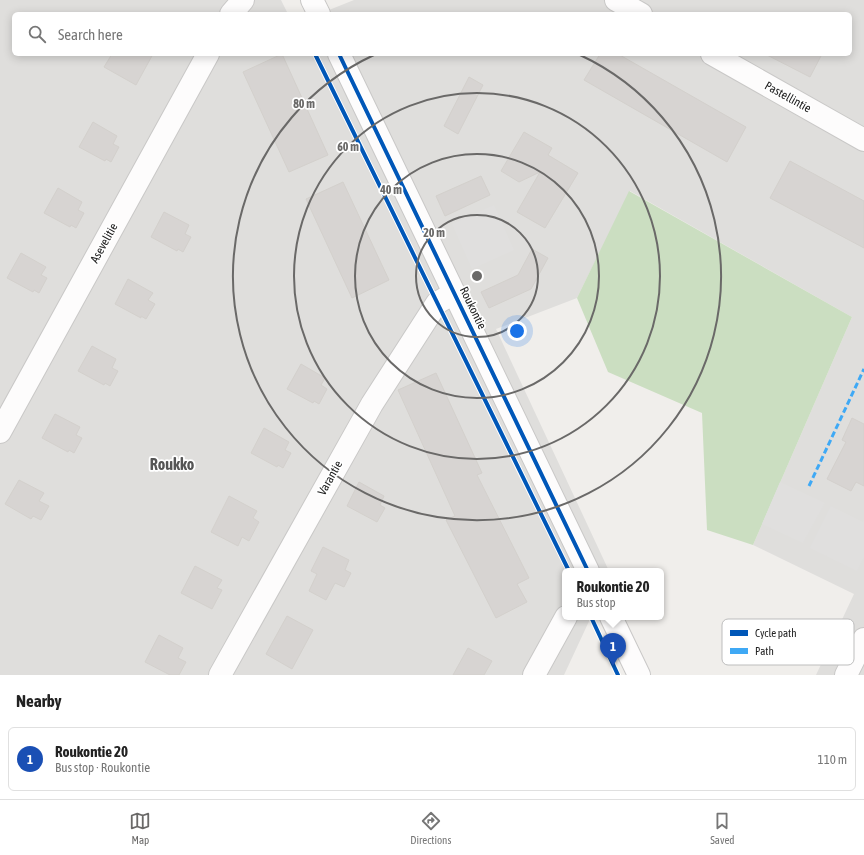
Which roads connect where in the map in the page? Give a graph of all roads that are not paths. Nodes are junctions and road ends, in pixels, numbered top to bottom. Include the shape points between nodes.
1 (243, 0) edge
2 (312, 0) edge
3 (616, 0) edge
4 (233, 12) edge
5 (318, 12) edge
6 (637, 12) edge
7 (207, 56) edge
8 (340, 56) edge
9 (716, 56) edge
10 (864, 140) edge
11 (454, 293) junction
12 (0, 432) edge
13 (587, 568) edge
14 (564, 620) edge
15 (612, 620) edge
16 (864, 639) edge
17 (854, 659) edge
18 (851, 665) edge
19 (220, 675) edge
20 (534, 675) edge
21 (639, 675) edge
22 (846, 675) edge

1 - 4 street
2 - 5 street
3 - 6 street
7 - 12 street, Asevelitie
8 - 11 street, Roukontie
9 - 10 street, Pastellintie
11 - 13 street, Roukontie
11 - 19 street, Varantie via 437,303 372,404
14 - 20 street
15 - 21 street
16 - 17 street
18 - 22 street

